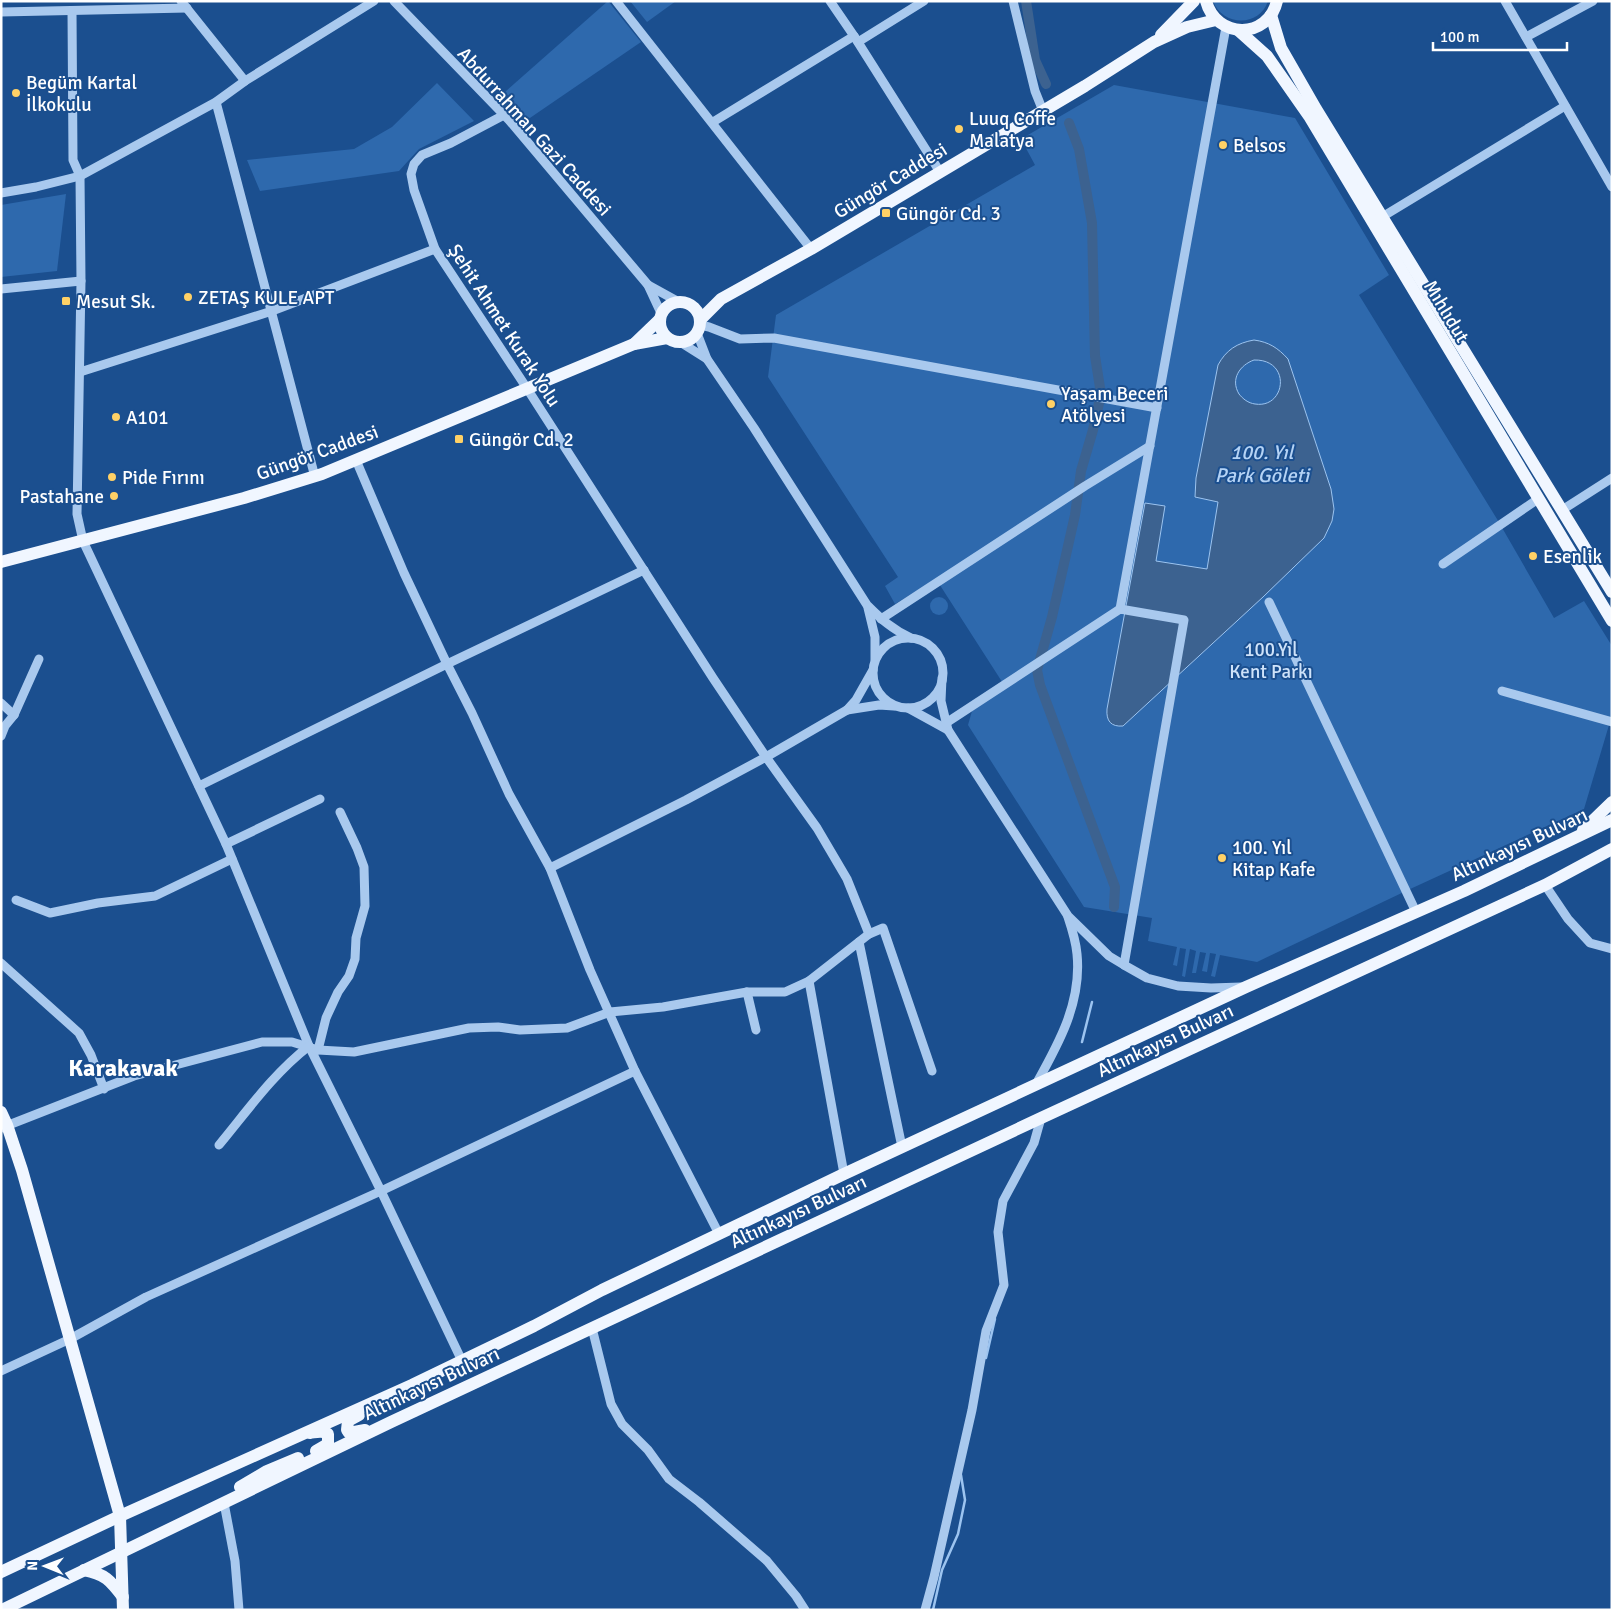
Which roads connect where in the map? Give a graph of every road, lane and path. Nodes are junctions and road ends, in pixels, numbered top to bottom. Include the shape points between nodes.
1 (374, 1) edge
2 (394, 1) edge
3 (616, 1) edge
4 (830, 1) edge
5 (924, 1) edge
6 (1013, 1) edge
7 (1194, 1) edge
8 (1206, 1) edge
9 (1277, 1) edge
10 (1505, 1) edge
11 (1593, 1) edge
12 (184, 4) edge
13 (72, 11) junction
14 (1, 12) edge
15 (1271, 15) junction
16 (1227, 26) junction
17 (1526, 37) junction
18 (856, 39) junction
19 (1154, 42) junction
20 (245, 81) junction
21 (216, 102) junction
22 (1565, 106) junction
23 (1043, 111) junction
24 (504, 114) junction
25 (713, 122) junction
26 (940, 172) junction
27 (80, 176) junction
28 (1612, 187) edge
29 (1, 193) edge
30 (1382, 217) junction
31 (435, 249) junction
32 (811, 249) junction
33 (81, 281) junction
34 (648, 285) junction
35 (1, 289) edge
36 (721, 299) junction
37 (676, 301) junction
38 (690, 304) junction
39 (272, 311) junction
40 (660, 317) junction
41 (699, 326) junction
42 (667, 338) junction
43 (680, 342) junction
44 (634, 344) junction
45 (707, 359) junction
46 (80, 372) junction
47 (528, 390) junction
48 (1157, 408) junction
49 (1150, 446) junction
50 (356, 460) junction
51 (315, 477) junction
52 (1612, 478) edge
53 (1538, 499) junction
54 (1562, 510) junction
55 (83, 541) junction
56 (1, 562) edge
57 (1442, 564) dead end
58 (644, 570) junction
59 (1612, 592) edge
60 (1269, 602) dead end
61 (867, 605) junction
62 (1120, 609) junction
63 (881, 619) junction
64 (1612, 621) edge
65 (911, 638) junction
66 (39, 659) dead end
67 (875, 659) junction
68 (447, 664) junction
69 (873, 670) junction
70 (942, 678) junction
71 (1502, 691) dead end
72 (1, 703) edge
73 (896, 706) junction
74 (908, 708) junction
75 (847, 710) junction
76 (14, 715) junction
77 (1612, 722) edge
78 (947, 727) junction
79 (1, 736) edge
80 (766, 757) junction
81 (199, 786) junction
82 (320, 799) dead end
83 (1612, 802) edge
84 (340, 812) dead end
85 (1612, 820) edge
86 (1577, 837) junction
87 (226, 844) junction
88 (1612, 849) edge
89 (232, 859) junction
90 (550, 868) junction
91 (1545, 884) junction
92 (16, 900) dead end
93 (1416, 912) junction
94 (1068, 916) junction
95 (869, 934) junction
96 (859, 942) junction
97 (1612, 949) edge
98 (1, 963) edge
99 (1124, 966) junction
100 (809, 981) junction
101 (1246, 987) junction
102 (748, 992) junction
103 (610, 1012) junction
104 (756, 1030) dead end
105 (314, 1048) junction
106 (635, 1071) junction
107 (932, 1071) dead end
108 (1035, 1086) junction
109 (104, 1089) junction
110 (1, 1112) edge
111 (1041, 1118) junction
112 (4, 1126) edge
113 (220, 1145) dead end
114 (902, 1147) junction
115 (844, 1174) junction
116 (381, 1191) junction
117 (719, 1234) junction
118 (592, 1328) junction
119 (70, 1339) junction
120 (462, 1361) junction
121 (1, 1371) edge
122 (436, 1374) junction
123 (391, 1422) junction
124 (301, 1435) junction
125 (224, 1503) junction
126 (120, 1516) junction
127 (121, 1553) junction
128 (84, 1570) junction
129 (1, 1572) edge
130 (123, 1596) junction
131 (238, 1609) edge
132 (2, 1610) edge
133 (123, 1610) edge
134 (805, 1610) edge
135 (925, 1610) edge

1 - 20 street
2 - 24 street, Abdurrahman Gazi Caddesi
3 - 25 street
4 - 18 street
5 - 18 street
6 - 23 street
7 - 19 main road
8 - 16 main road
9 - 15 main road
10 - 17 street
11 - 17 street
12 - 13 street
12 - 20 street
13 - 14 street
13 - 27 street via 73,160
15 - 16 main road via 1251,29
15 - 30 main road, Mıhlıdut via 1282,48
16 - 19 main road via 1187,27
16 - 48 street
16 - 53 main road, Mıhlıdut via 1267,56 1309,116
17 - 22 street
18 - 25 street
18 - 26 street
19 - 23 main road, Güngör Caddesi
20 - 21 street
21 - 27 street
21 - 39 street
22 - 28 street
22 - 30 street
23 - 26 main road, Güngör Caddesi
24 - 31 street, Şehit Ahmet Kurak Yolu via 422,155 414,164 411,174 414,190
24 - 34 street, Abdurrahman Gazi Caddesi
25 - 32 street
26 - 32 main road, Güngör Caddesi
27 - 29 street
27 - 33 street
30 - 54 main road, Mıhlıdut
31 - 39 street
31 - 47 street, Şehit Ahmet Kurak Yolu
32 - 36 main road, Güngör Caddesi
33 - 35 street
33 - 46 street
34 - 37 street, Abdurrahman Gazi Caddesi
34 - 40 street, Abdurrahman Gazi Caddesi
36 - 38 main road, Güngör Caddesi
36 - 41 main road, Güngör Caddesi
37 - 38 main road
37 - 40 main road via 665,308
38 - 41 main road via 699,314
39 - 46 street
39 - 51 street
40 - 42 main road via 662,333
40 - 44 main road, Güngör Caddesi
41 - 43 main road via 686,341
41 - 45 street
41 - 48 street via 740,339 774,338
42 - 43 main road
42 - 44 main road, Güngör Caddesi
43 - 45 street
44 - 47 main road, Güngör Caddesi
45 - 61 street
46 - 55 street via 77,514
47 - 50 main road, Güngör Caddesi
47 - 58 street, Şehit Ahmet Kurak Yolu
48 - 49 street
49 - 62 street
49 - 63 street
50 - 51 main road, Güngör Caddesi
50 - 68 street
51 - 55 main road, Güngör Caddesi
52 - 54 street
53 - 57 street
53 - 64 main road, Mıhlıdut
54 - 59 main road, Mıhlıdut
55 - 56 main road, Güngör Caddesi
55 - 81 street
58 - 68 street
58 - 80 street, Şehit Ahmet Kurak Yolu
60 - 93 street
61 - 63 street
61 - 67 street via 875,637
62 - 78 street
62 - 99 street via 1184,620
63 - 65 street
65 - 67 street via 890,642
65 - 70 street via 926,643 938,654
66 - 76 street
67 - 69 street
68 - 81 street
68 - 90 street via 509,794
69 - 73 street via 873,681 878,691
69 - 75 street
70 - 74 street via 931,699 920,706
70 - 78 street via 941,701
71 - 77 street
72 - 76 street
73 - 74 street
73 - 75 street
74 - 78 street
75 - 80 street
76 - 79 street
78 - 94 street
80 - 90 street
80 - 95 street, Şehit Ahmet Kurak Yolu via 817,828 847,879
81 - 87 street
82 - 87 street
83 - 86 main road
84 - 105 street via 364,867 365,906 349,976 338,992
85 - 86 main road, Altınkayısı Bulvarı
86 - 93 main road, Altınkayısı Bulvarı
87 - 89 street
88 - 91 main road, Altınkayısı Bulvarı
89 - 92 street via 155,896 50,913
89 - 105 street
90 - 103 street
91 - 97 street via 1568,919 1590,943
91 - 111 main road, Altınkayısı Bulvarı
93 - 101 main road, Altınkayısı Bulvarı
94 - 99 street via 1109,956
94 - 108 street via 1077,956 1074,1002 1058,1046
95 - 96 street
95 - 107 street via 884,928
96 - 100 street
96 - 114 street
98 - 109 street via 79,1033
99 - 101 street via 1147,978 1178,986
100 - 102 street via 785,992
100 - 115 street
101 - 108 main road, Altınkayısı Bulvarı
102 - 103 street via 663,1007
102 - 104 street
103 - 105 street via 568,1028 469,1028 354,1052
103 - 106 street
105 - 109 street via 292,1042 262,1042 134,1076
105 - 113 street via 292,1059 262,1090
105 - 116 street
106 - 116 street
106 - 117 street
108 - 114 main road, Altınkayısı Bulvarı
109 - 112 street
110 - 112 main road
111 - 118 main road, Altınkayısı Bulvarı
111 - 135 street via 1034,1143 1003,1201 998,1232 1004,1285 986,1331 972,1410
112 - 119 main road via 22,1170
114 - 115 main road, Altınkayısı Bulvarı
115 - 117 main road, Altınkayısı Bulvarı
116 - 119 street via 146,1297
116 - 120 street
117 - 120 main road, Altınkayısı Bulvarı
118 - 123 main road, Altınkayısı Bulvarı
118 - 134 street via 611,1404 622,1424 648,1450 669,1480 767,1561
119 - 121 street
119 - 126 main road
120 - 122 main road, Altınkayısı Bulvarı
122 - 123 main road via 418,1387 348,1420 346,1426 349,1433 354,1433
122 - 124 main road, Altınkayısı Bulvarı
123 - 125 main road, Altınkayısı Bulvarı
124 - 125 main road via 325,1432 328,1444 259,1476
124 - 126 main road, Altınkayısı Bulvarı
125 - 127 main road, Altınkayısı Bulvarı
125 - 131 street via 235,1561
126 - 127 main road
126 - 129 main road, Altınkayısı Bulvarı
127 - 128 main road, Altınkayısı Bulvarı
127 - 130 main road
128 - 130 main road via 108,1578
128 - 132 main road, Altınkayısı Bulvarı
130 - 133 main road

